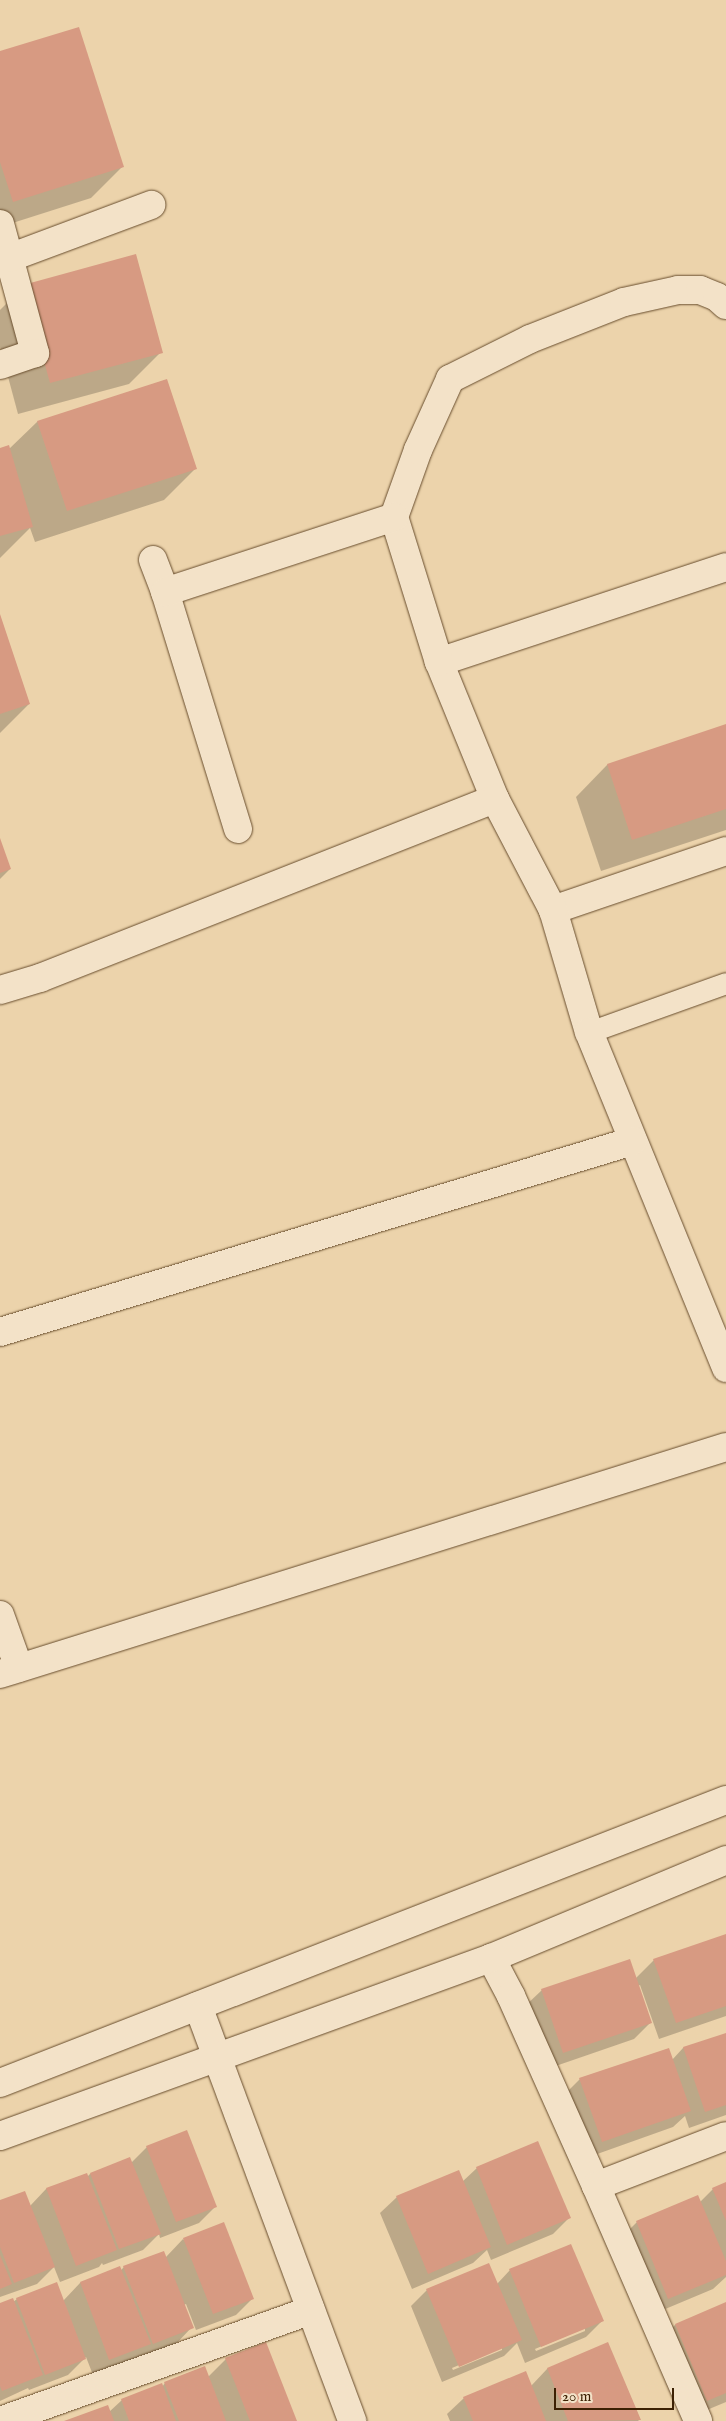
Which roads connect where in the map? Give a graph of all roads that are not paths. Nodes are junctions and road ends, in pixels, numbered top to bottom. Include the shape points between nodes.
1 (151, 205) dead end
2 (0, 224) edge
3 (9, 258) junction
4 (726, 306) edge
5 (0, 365) edge
6 (394, 517) junction
7 (153, 560) dead end
8 (726, 567) edge
9 (165, 592) junction
10 (439, 662) junction
11 (495, 799) junction
12 (238, 829) dead end
13 (726, 851) edge
14 (553, 910) junction
15 (726, 983) edge
16 (0, 990) edge
17 (589, 1032) junction
18 (633, 1141) junction
19 (0, 1332) edge
20 (723, 1352) edge
21 (726, 1447) edge
22 (0, 1615) edge
23 (10, 1671) edge
24 (726, 1800) edge
25 (726, 1860) edge
26 (491, 1958) junction
27 (198, 2006) junction
28 (218, 2059) junction
29 (1, 2080) edge
30 (0, 2136) edge
31 (726, 2136) edge
32 (596, 2186) junction
33 (311, 2310) junction
34 (0, 2421) edge
35 (352, 2421) edge
36 (698, 2421) edge

1 - 3 street
2 - 3 street
3 - 5 street via 35,353
4 - 6 street via 717,297 700,290 678,290 624,302 530,339 450,379 418,450
6 - 9 street
6 - 10 street
7 - 9 street
8 - 10 street
9 - 12 street
10 - 11 street
11 - 14 street
11 - 16 street via 40,978
13 - 14 street
14 - 17 street
15 - 17 lane
17 - 18 street
18 - 19 street
18 - 20 street
21 - 23 street
22 - 23 street
24 - 27 street
25 - 26 street
26 - 28 street
26 - 32 street
27 - 28 street
27 - 29 street
28 - 30 street
28 - 33 street
31 - 32 street
32 - 36 street
33 - 34 street
33 - 35 street

